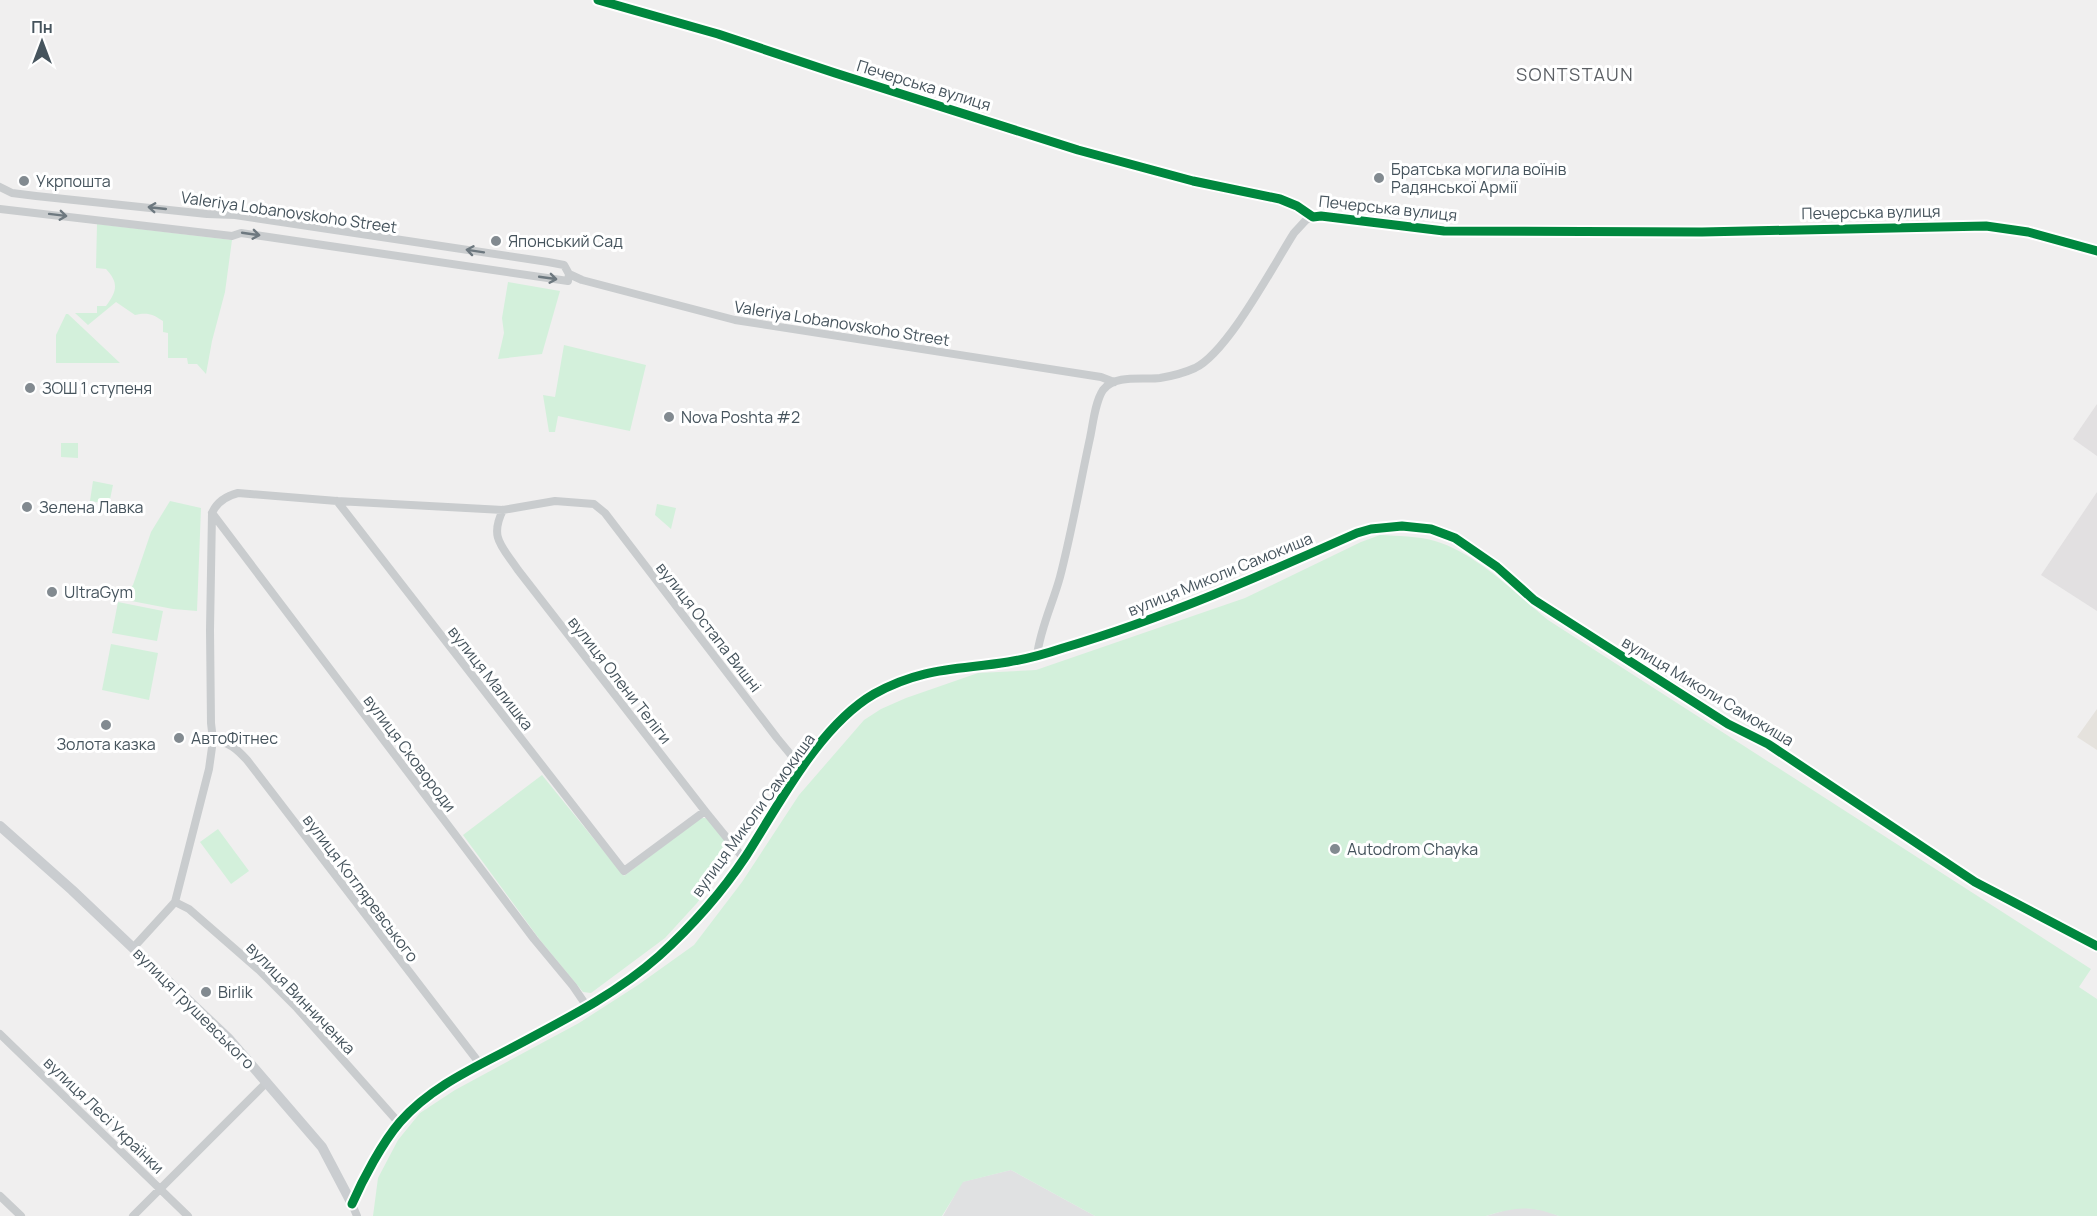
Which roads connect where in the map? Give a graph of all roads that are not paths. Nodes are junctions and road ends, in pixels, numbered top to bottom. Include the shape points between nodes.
1 (598, 0) edge
2 (0, 188) edge
3 (0, 208) edge
4 (1313, 217) junction
5 (2097, 251) edge
6 (569, 274) junction
7 (1114, 382) junction
8 (337, 501) junction
9 (502, 510) junction
10 (212, 513) junction
11 (1038, 656) junction
12 (213, 740) junction
13 (804, 765) junction
14 (705, 811) junction
15 (0, 826) edge
16 (744, 859) junction
17 (175, 902) junction
18 (2097, 946) edge
19 (133, 948) junction
20 (588, 1008) junction
21 (0, 1034) edge
22 (480, 1064) junction
23 (267, 1082) junction
24 (399, 1123) junction
25 (161, 1188) junction
26 (0, 1196) edge
27 (352, 1204) junction
28 (21, 1216) edge
29 (133, 1216) edge
30 (188, 1216) edge
31 (357, 1216) edge

1 - 4 street, Печерська вулиця via 718,34 1078,150 1193,181 1280,199
6 -> 2 street, Valeriya Lobanovskoho Street via 564,266 235,215 36,196
3 -> 6 street, Valeriya Lobanovskoho Street via 232,236 241,233 568,281
4 - 5 street, Печерська вулиця via 1444,231 1702,232 1986,226 2028,232
4 - 7 street, Valeriya Lobanovskoho Street via 1294,233 1234,327 1210,357 1193,369 1173,375
6 - 7 street, Valeriya Lobanovskoho Street via 735,320
7 - 11 street via 1103,390 1097,407 1063,565 1039,641
8 - 9 street
8 - 10 street via 238,493 228,495
8 - 14 street, вулиця Малишка via 624,871
9 - 13 street, вулиця Остапа Вишні via 555,501 594,504 605,513 777,738
9 - 14 street, вулиця Олени Теліги via 496,529 518,570
10 - 12 street
10 - 20 street, вулиця Сковороди
11 - 13 street, вулиця Миколи Самокиша via 929,672 890,686 845,716
11 - 18 street, вулиця Миколи Самокиша via 1167,615 1357,533 1386,527 1431,529 1472,548 1534,600 1728,724 1768,744 1975,882
12 - 17 street
12 - 22 street, вулиця Котляревського via 227,742 247,760
13 - 16 street, вулиця Миколи Самокиша
14 - 16 street, вулиця Олени Теліги
15 - 19 street, вулиця Грушевського
16 - 20 street, вулиця Миколи Самокиша via 702,911 657,957
17 - 19 street
17 - 24 street, вулиця Винниченка via 189,909 259,970
19 - 23 street, вулиця Грушевського via 229,1039
20 - 22 street, вулиця Миколи Самокиша
21 - 25 street, вулиця Лесі Українки
22 - 24 street, вулиця Миколи Самокиша via 450,1081
23 - 25 street
23 - 27 street, вулиця Грушевського via 322,1148
24 - 27 street, вулиця Миколи Самокиша via 364,1176
25 - 29 street
25 - 30 street, вулиця Лесі Українки
26 - 28 street
27 - 31 street, вулиця Грушевського

